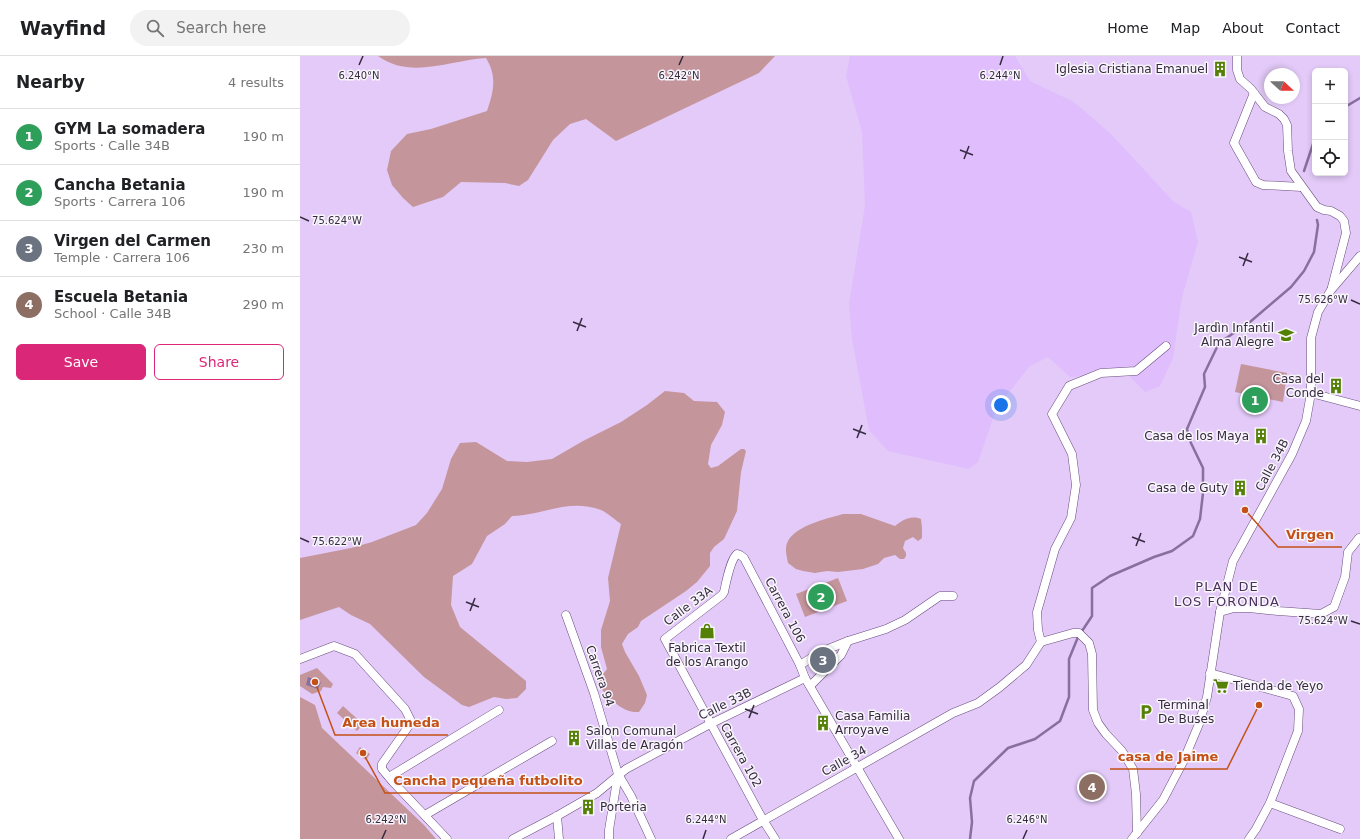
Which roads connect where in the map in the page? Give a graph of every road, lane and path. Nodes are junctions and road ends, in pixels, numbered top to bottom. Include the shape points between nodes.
1 (1237, 56) edge
2 (1254, 93) junction
3 (1301, 187) junction
4 (1360, 256) edge
5 (1331, 290) junction
6 (1166, 346) dead end
7 (1311, 393) junction
8 (1360, 406) edge
9 (1359, 538) dead end
10 (744, 558) joint
11 (953, 596) dead end
12 (1220, 612) junction
13 (566, 614) dead end
14 (665, 639) joint
15 (848, 641) junction
16 (1041, 642) junction
17 (300, 659) edge
18 (800, 665) junction
19 (1210, 673) junction
20 (805, 678) junction
21 (810, 686) junction
22 (499, 710) dead end
23 (710, 724) junction
24 (552, 741) dead end
25 (858, 767) junction
26 (618, 774) junction
27 (389, 777) junction
28 (1270, 803) junction
29 (425, 815) junction
30 (557, 816) junction
31 (763, 820) junction
32 (1340, 830) dead end
33 (1135, 836) edge
34 (447, 839) edge
35 (513, 839) edge
36 (558, 839) edge
37 (609, 839) edge
38 (651, 839) edge
39 (731, 839) edge
40 (775, 839) edge
41 (899, 839) edge
42 (1250, 839) edge

1 - 2 street via 1240,79
2 - 3 street via 1265,107 1284,119 1287,125 1292,171
2 - 3 street via 1234,143 1256,182 1263,185
3 - 5 street via 1317,207 1331,211 1344,221 1346,233
4 - 5 street, Calle 34B
5 - 7 street, Calle 34B via 1318,312 1311,338
6 - 16 street via 1136,371 1101,373 1069,386 1052,414 1072,454 1076,485 1071,518 1055,549 1037,612
7 - 8 street
7 - 12 street, Calle 34B via 1306,421 1292,454 1233,561
9 - 12 street via 1348,552 1345,577 1334,608 1321,614 1249,608 1234,608
10 - 14 street, Calle 33A via 737,554 734,556 722,595
10 - 18 street, Carrera 106
11 - 15 street via 940,596 905,620
12 - 19 street, Calle 34B
13 - 26 street, Carrera 94 via 594,693
14 - 23 street, Carrera 102
15 - 18 street via 821,652
15 - 21 street via 841,655
16 - 25 street, Calle 34 via 1026,665 978,703 953,713
16 - 33 street via 1079,633 1089,643 1092,654 1093,710 1098,723 1122,751 1133,769 1136,794
17 - 27 street via 334,646 355,654 405,709 410,719 408,727 382,764 382,769
18 - 20 street, Carrera 106
19 - 28 street via 1293,696 1299,709 1298,731
19 - 33 street, Calle 34B via 1207,697 1199,724 1183,762 1163,800
20 - 21 street, Carrera 106
20 - 23 street, Calle 33B
21 - 25 street, Carrera 106
22 - 27 street
23 - 26 street, Calle 33B
23 - 31 street, Carrera 102
24 - 29 street
25 - 31 street, Calle 34
25 - 41 street, Carrera 106
26 - 30 street, Calle 33B via 598,793
26 - 37 street, Carrera 94
26 - 38 street
27 - 29 street
28 - 32 street
28 - 42 street
29 - 34 street
30 - 35 street, Calle 33B
30 - 36 street
31 - 39 street, Calle 34
31 - 40 street, Carrera 102

